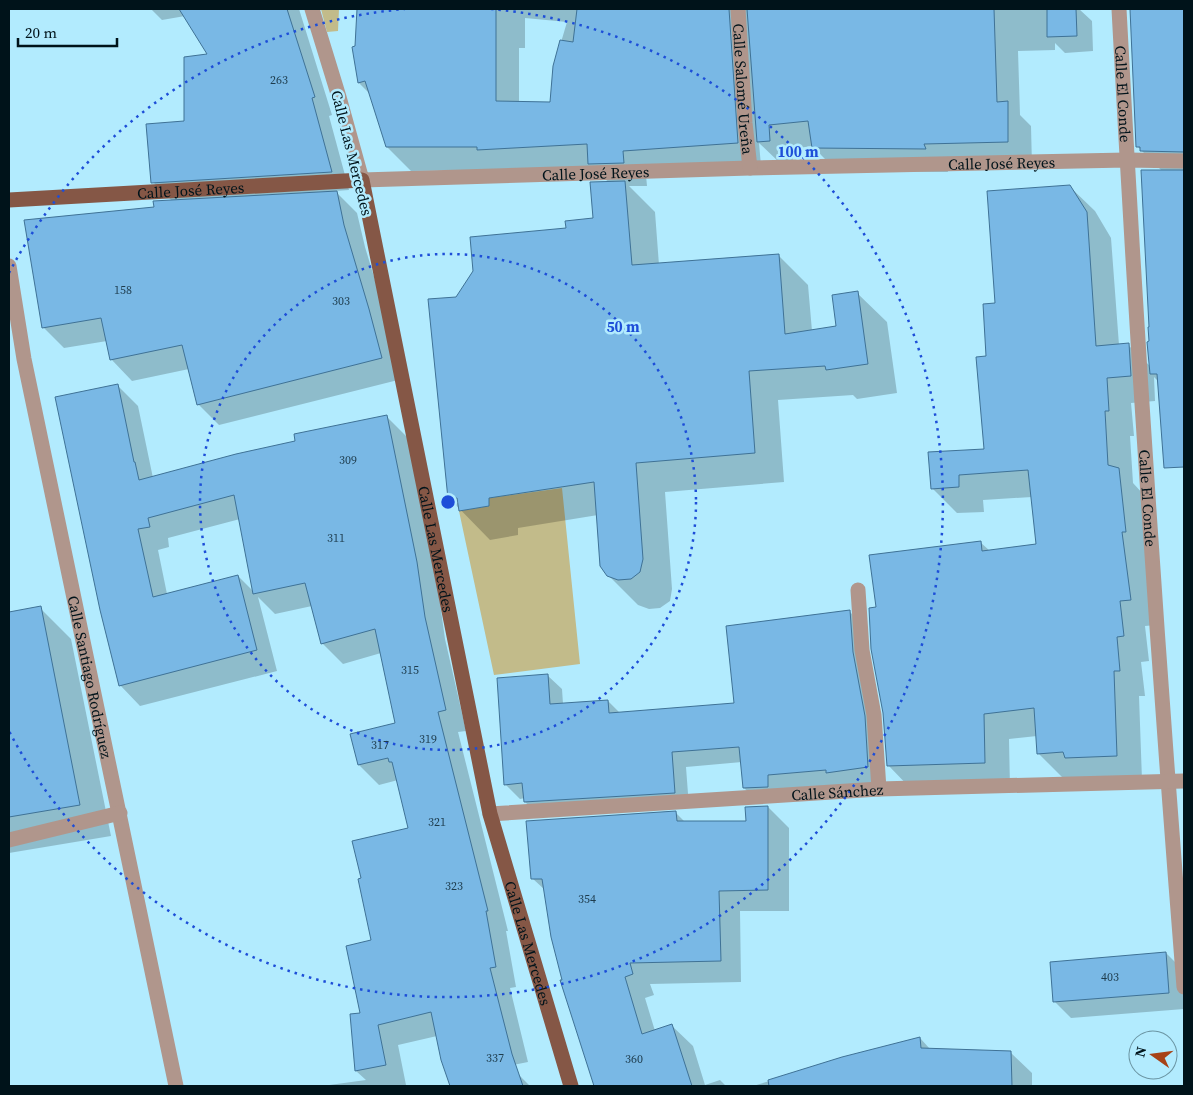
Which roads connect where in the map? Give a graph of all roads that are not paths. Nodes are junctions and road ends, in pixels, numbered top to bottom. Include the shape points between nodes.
1 (312, 9) edge
2 (738, 9) edge
3 (1119, 9) edge
4 (1127, 160) junction
5 (1184, 161) edge
6 (750, 168) junction
7 (362, 180) junction
8 (9, 200) edge
9 (9, 266) edge
10 (858, 590) dead end
11 (1168, 781) junction
12 (1184, 781) edge
13 (879, 789) junction
14 (120, 813) junction
15 (490, 814) junction
16 (9, 840) edge
17 (1184, 987) edge
18 (176, 1086) edge
19 (571, 1086) edge

1 - 7 street, Calle Las Mercedes
2 - 6 street, Calle Salomé Ureña
3 - 4 street, Calle El Conde
4 - 5 street, Calle José Reyes
4 - 6 street, Calle José Reyes
4 - 11 street, Calle El Conde
6 - 7 street, Calle José Reyes
7 - 8 main road, Calle José Reyes
7 - 15 main road, Calle Las Mercedes
9 - 14 street, Calle Santiago Rodríguez via 24,359
10 - 13 street via 862,650 874,715
11 - 12 street, Calle Sánchez
11 - 13 street, Calle Sánchez
11 - 17 street, Calle El Conde
13 - 15 street, Calle Sánchez
14 - 16 street
14 - 18 street, Calle Santiago Rodríguez
15 - 19 main road, Calle Las Mercedes

